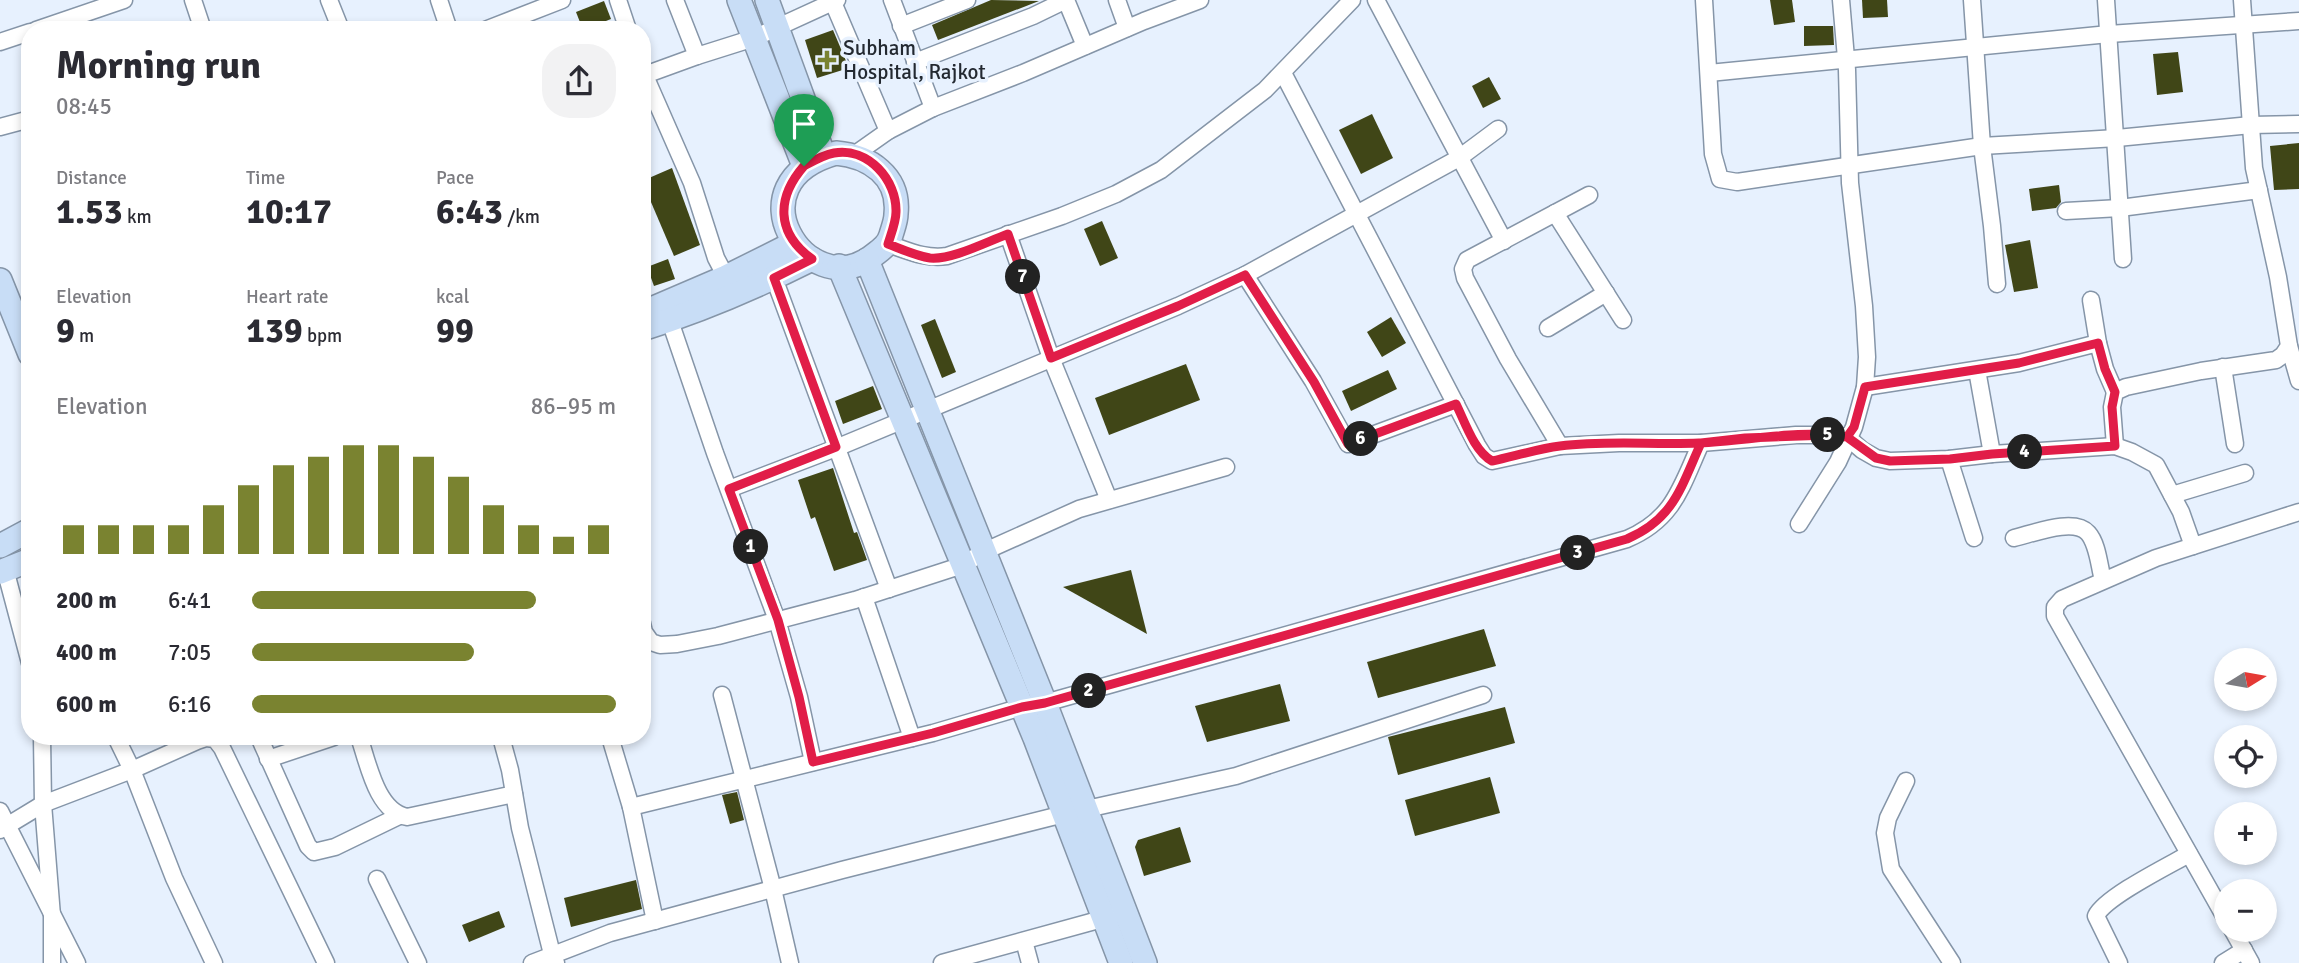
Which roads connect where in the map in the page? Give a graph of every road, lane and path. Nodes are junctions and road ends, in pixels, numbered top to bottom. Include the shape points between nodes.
1 (124, 0) edge
2 (193, 0) edge
3 (329, 0) edge
4 (439, 0) edge
5 (562, 0) edge
6 (618, 0) edge
7 (675, 0) edge
8 (739, 0) edge
9 (767, 0) edge
10 (892, 0) edge
11 (968, 0) edge
12 (1066, 0) edge
13 (1116, 0) edge
14 (1200, 0) edge
15 (1352, 0) edge
16 (1376, 0) edge
17 (1704, 0) edge
18 (1841, 0) edge
19 (1972, 0) edge
20 (2106, 0) edge
21 (2242, 0) edge
22 (834, 1) edge
23 (1173, 5) edge
24 (62, 21) edge
25 (200, 21) edge
26 (337, 21) edge
27 (446, 21) edge
28 (508, 21) edge
29 (625, 21) edge
30 (2299, 21) edge
31 (2245, 24) junction
32 (901, 26) junction
33 (778, 27) junction
34 (1127, 28) junction
35 (2109, 34) junction
36 (21, 35) edge
37 (754, 38) junction
38 (0, 42) edge
39 (1085, 46) junction
40 (1976, 47) junction
41 (697, 56) junction
42 (1845, 58) junction
43 (915, 62) junction
44 (651, 70) edge
45 (1283, 73) junction
46 (1709, 73) junction
47 (651, 91) edge
48 (933, 108) junction
49 (21, 121) edge
50 (2299, 124) edge
51 (2250, 125) junction
52 (0, 127) edge
53 (1498, 129) dead end
54 (887, 131) junction
55 (2117, 138) junction
56 (1982, 145) junction
57 (855, 155) junction
58 (1460, 158) junction
59 (814, 161) junction
60 (1850, 164) junction
61 (2259, 190) junction
62 (1589, 195) dead end
63 (2120, 208) junction
64 (2066, 211) dead end
65 (1555, 213) junction
66 (1357, 215) junction
67 (1008, 234) junction
68 (1504, 241) junction
69 (794, 243) junction
70 (888, 244) junction
71 (812, 259) junction
72 (2123, 259) dead end
73 (867, 260) junction
74 (839, 267) junction
75 (1245, 275) junction
76 (726, 277) junction
77 (774, 278) junction
78 (0, 280) edge
79 (1997, 284) dead end
80 (1606, 293) junction
81 (2091, 300) dead end
82 (651, 310) edge
83 (651, 316) edge
84 (1623, 320) dead end
85 (21, 321) edge
86 (670, 321) junction
87 (1548, 328) dead end
88 (2292, 336) edge
89 (2098, 343) junction
90 (1051, 358) junction
91 (2223, 367) junction
92 (1977, 370) junction
93 (2299, 381) edge
94 (1865, 387) junction
95 (2115, 392) junction
96 (1456, 404) junction
97 (929, 409) junction
98 (902, 419) junction
99 (1847, 437) junction
100 (1701, 443) junction
101 (2235, 444) dead end
102 (1560, 446) junction
103 (2115, 446) junction
104 (836, 447) junction
105 (1992, 454) junction
106 (1950, 459) junction
107 (1226, 467) dead end
108 (2245, 473) dead end
109 (729, 489) junction
110 (2172, 495) junction
111 (1109, 500) junction
112 (2299, 512) edge
113 (1799, 524) dead end
114 (1974, 538) dead end
115 (2014, 538) dead end
116 (2193, 546) junction
117 (21, 547) edge
118 (983, 552) junction
119 (963, 565) junction
120 (2, 570) edge
121 (2103, 580) junction
122 (889, 589) junction
123 (864, 597) junction
124 (778, 620) junction
125 (21, 633) edge
126 (651, 642) edge
127 (722, 695) dead end
128 (1483, 695) dead end
129 (1045, 703) junction
130 (1022, 707) junction
131 (912, 738) junction
132 (42, 745) edge
133 (120, 745) edge
134 (188, 745) edge
135 (220, 745) edge
136 (262, 745) edge
137 (310, 745) edge
138 (362, 745) edge
139 (503, 745) edge
140 (612, 745) edge
141 (268, 759) junction
142 (813, 762) junction
143 (132, 770) junction
144 (745, 778) junction
145 (1906, 781) dead end
146 (514, 794) junction
147 (43, 804) junction
148 (631, 807) junction
149 (0, 811) edge
150 (1075, 812) junction
151 (399, 816) junction
152 (4, 828) edge
153 (2189, 854) junction
154 (377, 878) dead end
155 (773, 889) junction
156 (2214, 898) edge
157 (52, 916) junction
158 (1115, 916) junction
159 (655, 921) junction
160 (1024, 941) junction
161 (2248, 957) edge
162 (554, 959) edge
163 (52, 963) edge
164 (77, 963) edge
165 (214, 963) edge
166 (326, 963) edge
167 (418, 963) edge
168 (532, 963) edge
169 (790, 963) edge
170 (942, 963) edge
171 (1030, 963) edge
172 (1121, 963) edge
173 (1145, 963) edge
174 (1952, 963) edge
175 (2119, 963) edge
176 (2223, 963) edge

1 - 24 street
2 - 25 street
3 - 26 street
4 - 27 street
5 - 28 street
6 - 29 street
7 - 41 street
8 - 37 main road
9 - 33 main road
10 - 32 street
11 - 32 street
12 - 39 street
12 - 43 street
13 - 34 street
14 - 23 street
15 - 45 street
16 - 58 street
17 - 46 street
18 - 42 street
19 - 40 street
20 - 35 street
21 - 31 street
22 - 33 street
22 - 54 street
23 - 34 street
30 - 31 street
31 - 35 street
31 - 51 street
32 - 43 street
33 - 37 street
33 - 59 main road
34 - 39 street
35 - 40 street
35 - 55 street
36 - 38 street
37 - 41 street
37 - 59 main road
39 - 48 street
40 - 42 street
40 - 56 street
41 - 44 street
42 - 46 street
42 - 60 street
43 - 48 street
45 - 66 street
45 - 67 street via 1161,170 1116,194
46 - 60 street via 1713,154 1720,178 1737,182
47 - 76 street via 692,183
48 - 54 street
49 - 52 street
50 - 51 street
51 - 55 street
51 - 61 street
53 - 58 street
54 - 57 street
55 - 56 street
55 - 63 street
56 - 60 street
56 - 79 street
57 - 59 main road via 836,153
57 - 70 main road via 872,163 895,195 897,214
58 - 66 street
58 - 68 street
59 - 69 main road via 792,179 785,194 786,228
60 - 94 street via 1865,322
61 - 63 street
61 - 88 street
62 - 65 street
63 - 64 street
63 - 72 street
65 - 68 street
65 - 80 street
66 - 75 street
66 - 96 street
67 - 70 street via 933,258
67 - 90 street
68 - 102 street via 1467,260 1465,278
69 - 71 main road
69 - 76 main road
70 - 73 main road
71 - 74 main road
71 - 77 main road
73 - 74 main road
73 - 97 main road
74 - 98 main road
75 - 90 street
75 - 96 street via 1348,444
76 - 82 main road
77 - 86 main road
77 - 104 street
78 - 85 main road
80 - 84 street
80 - 87 street
81 - 89 street
83 - 86 main road
86 - 109 street
88 - 91 street via 2276,360
88 - 93 street
89 - 92 street
89 - 95 street
90 - 97 street
90 - 111 street
91 - 95 street
91 - 101 street
92 - 94 street
92 - 105 street
94 - 99 street
95 - 103 street
96 - 102 street via 1477,445 1492,461
97 - 98 street
97 - 118 main road
98 - 104 street
98 - 119 main road
99 - 100 street via 1796,435
99 - 106 street via 1876,458 1890,461
99 - 113 street via 1838,462
100 - 102 street
100 - 129 street via 1677,496 1661,518 1627,539
103 - 105 street
103 - 110 street via 2156,465
104 - 109 street
104 - 122 street
105 - 106 street
106 - 114 street
107 - 111 street
108 - 110 street
109 - 124 street
110 - 116 street
111 - 118 street
112 - 116 street
115 - 121 street via 2078,526 2095,545
116 - 121 street
117 - 120 main road
118 - 119 street
118 - 129 main road
119 - 122 street
119 - 130 main road
120 - 125 street
121 - 153 street via 2062,599 2055,616
122 - 123 street
123 - 124 street
123 - 131 street
124 - 126 street via 718,636 660,645
124 - 142 street
127 - 144 street
128 - 150 street via 1236,776
129 - 130 street
129 - 150 main road
130 - 131 street
130 - 150 main road
131 - 142 street
132 - 147 street
133 - 143 street
134 - 143 street
135 - 166 street
136 - 141 street
137 - 141 street
138 - 151 street via 377,790
139 - 146 street
140 - 148 street
141 - 151 street via 314,852
142 - 144 street
143 - 147 street
143 - 165 street via 174,878
144 - 148 street
144 - 155 street
145 - 174 street via 1885,834 1891,869
146 - 151 street
146 - 162 street
147 - 152 street
147 - 157 street
148 - 159 street
149 - 152 street
150 - 155 street
150 - 158 main road
152 - 157 street
153 - 156 street
153 - 175 street via 2099,909 2099,926
154 - 167 street
155 - 159 street
155 - 169 street
157 - 163 street
157 - 164 street
158 - 160 street
158 - 172 main road
158 - 173 main road
159 - 162 street via 610,933
160 - 170 street
160 - 171 street
161 - 176 street
162 - 168 street

